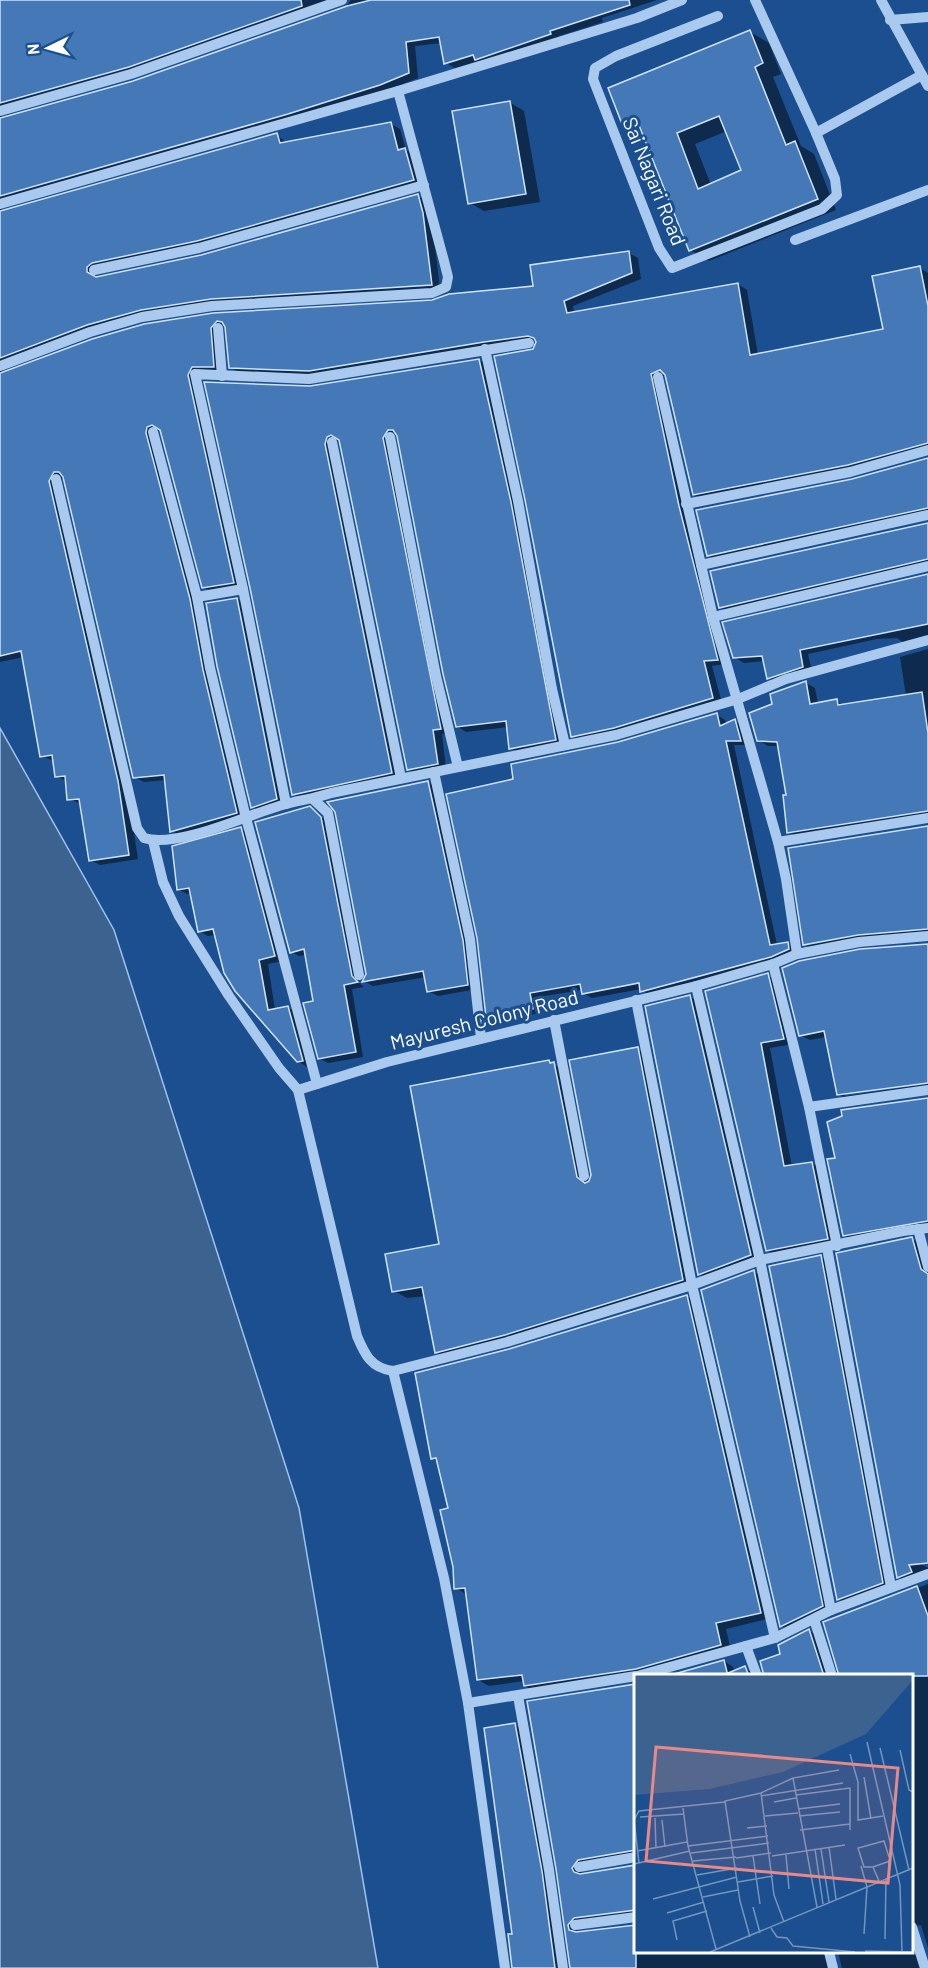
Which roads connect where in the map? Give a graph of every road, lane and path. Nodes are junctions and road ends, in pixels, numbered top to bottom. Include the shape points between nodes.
1 (342, 0) edge
2 (682, 0) edge
3 (755, 0) edge
4 (881, 0) edge
5 (718, 16) dead end
6 (928, 17) edge
7 (890, 20) junction
8 (922, 75) junction
9 (928, 86) edge
10 (398, 91) junction
11 (0, 111) edge
12 (816, 134) junction
13 (424, 184) junction
14 (928, 190) edge
15 (0, 204) edge
16 (795, 240) dead end
17 (94, 270) dead end
18 (218, 328) dead end
19 (529, 343) dead end
20 (485, 348) junction
21 (0, 366) edge
22 (222, 376) junction
23 (658, 377) dead end
24 (153, 432) dead end
25 (390, 437) dead end
26 (332, 442) dead end
27 (928, 450) edge
28 (56, 479) dead end
29 (686, 504) junction
30 (928, 515) edge
31 (701, 566) junction
32 (928, 566) edge
33 (243, 589) junction
34 (196, 597) junction
35 (713, 617) junction
36 (928, 640) edge
37 (738, 699) junction
38 (566, 745) junction
39 (458, 767) junction
40 (434, 772) junction
41 (401, 778) junction
42 (314, 799) junction
43 (286, 804) junction
44 (246, 818) junction
45 (928, 818) edge
46 (153, 841) junction
47 (778, 842) junction
48 (928, 936) edge
49 (797, 954) junction
50 (773, 964) junction
51 (359, 975) dead end
52 (696, 986) junction
53 (636, 1000) junction
54 (554, 1020) junction
55 (481, 1038) junction
56 (317, 1084) junction
57 (298, 1090) junction
58 (928, 1090) edge
59 (809, 1107) junction
60 (584, 1176) dead end
61 (923, 1229) edge
62 (832, 1247) junction
63 (760, 1260) junction
64 (928, 1267) edge
65 (692, 1285) junction
66 (393, 1371) junction
67 (928, 1574) edge
68 (891, 1587) junction
69 (831, 1610) junction
70 (814, 1619) junction
71 (775, 1638) junction
72 (746, 1646) junction
73 (643, 1674) edge
74 (756, 1674) edge
75 (831, 1674) edge
76 (634, 1676) edge
77 (518, 1696) junction
78 (468, 1703) junction
79 (634, 1857) edge
80 (579, 1867) dead end
81 (634, 1917) edge
82 (575, 1925) dead end
83 (913, 1930) edge
84 (829, 1953) edge
85 (505, 1968) edge
86 (563, 1968) edge
87 (833, 1968) edge
88 (925, 1968) edge

1 - 11 street via 131,74
2 - 10 street via 637,18
3 - 12 street, Sai Nagari Road
4 - 7 street
5 - 12 street, Sai Nagari Road via 595,68 593,79 659,248 672,268 822,209 837,195 835,179
6 - 7 street
7 - 8 street
8 - 9 street
8 - 12 street
10 - 13 street
10 - 15 street
13 - 17 street via 199,248
13 - 21 street via 448,277 446,287 432,293 212,306 142,317
14 - 16 street
18 - 22 street
19 - 20 street
20 - 22 street via 309,379
20 - 38 street
22 - 33 street via 195,374
23 - 29 street
24 - 34 street
25 - 39 street via 436,676
26 - 41 street
27 - 29 street via 850,472
28 - 46 street via 137,828 144,838
29 - 31 street
30 - 31 street
31 - 35 street
32 - 35 street
33 - 34 street
33 - 43 street
34 - 44 street
35 - 37 street
36 - 37 street via 786,679
37 - 38 street via 616,735
37 - 47 street
38 - 39 street
39 - 40 street
40 - 41 street
40 - 55 street via 470,939
41 - 42 street
42 - 43 street
42 - 51 street via 328,813
43 - 44 street
44 - 46 street
44 - 56 street
45 - 47 street
46 - 57 street via 163,882 179,916 279,1068
47 - 49 street
48 - 49 street, Mayuresh Colony Road via 859,942
49 - 50 street, Mayuresh Colony Road
50 - 52 street, Mayuresh Colony Road
50 - 59 street
52 - 53 street, Mayuresh Colony Road
52 - 63 street
53 - 54 street, Mayuresh Colony Road
53 - 65 street
54 - 55 street, Mayuresh Colony Road
54 - 60 street
55 - 56 street, Mayuresh Colony Road
56 - 57 street, Mayuresh Colony Road
57 - 66 street via 357,1336 366,1357 381,1369
58 - 59 street
59 - 62 street
61 - 62 street
61 - 64 street
62 - 63 street
62 - 68 street
63 - 65 street
63 - 69 street
65 - 66 street
65 - 71 street
66 - 78 street via 444,1578
67 - 68 street
68 - 69 street
69 - 70 street
70 - 71 street
70 - 75 street
71 - 72 street
72 - 73 street
72 - 74 street
76 - 77 street
77 - 78 street
77 - 86 street
78 - 85 street
79 - 80 street
81 - 82 street
83 - 88 street
84 - 87 street

